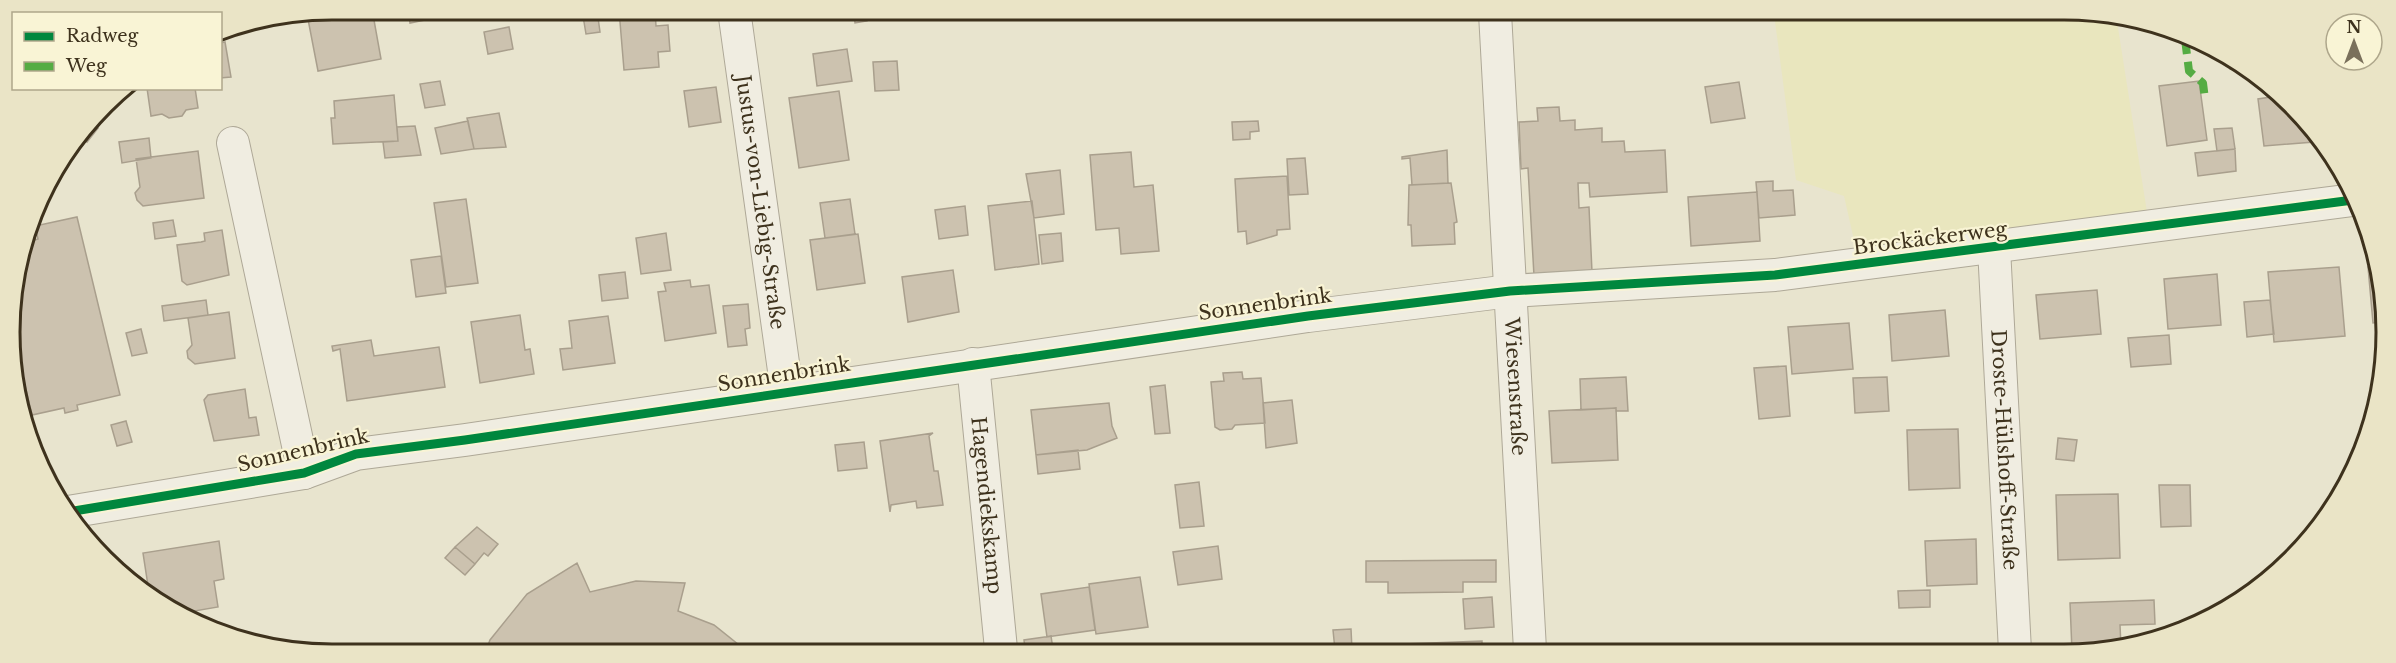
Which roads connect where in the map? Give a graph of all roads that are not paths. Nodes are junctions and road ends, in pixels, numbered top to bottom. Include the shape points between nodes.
1 (735, 20) edge
2 (1495, 20) edge
3 (233, 143) dead end
4 (2347, 201) edge
5 (1994, 248) junction
6 (1510, 291) junction
7 (973, 364) junction
8 (787, 392) junction
9 (304, 473) junction
10 (76, 511) edge
11 (1001, 644) edge
12 (1530, 644) edge
13 (2015, 644) edge

1 - 8 street, Justus-von-Liebig-Straße
2 - 6 street, Wiesenstraße
3 - 9 street, Sonnenbrink
4 - 5 street, Brockäckerweg
5 - 6 street, Brockäckerweg via 1775,275
5 - 13 street, Droste-Hülshoff-Straße
6 - 7 street, Sonnenbrink
6 - 12 street, Wiesenstraße
7 - 8 street, Sonnenbrink
7 - 11 street, Hagendiekskamp
8 - 9 street, Sonnenbrink via 356,454
9 - 10 street, Sonnenbrink

